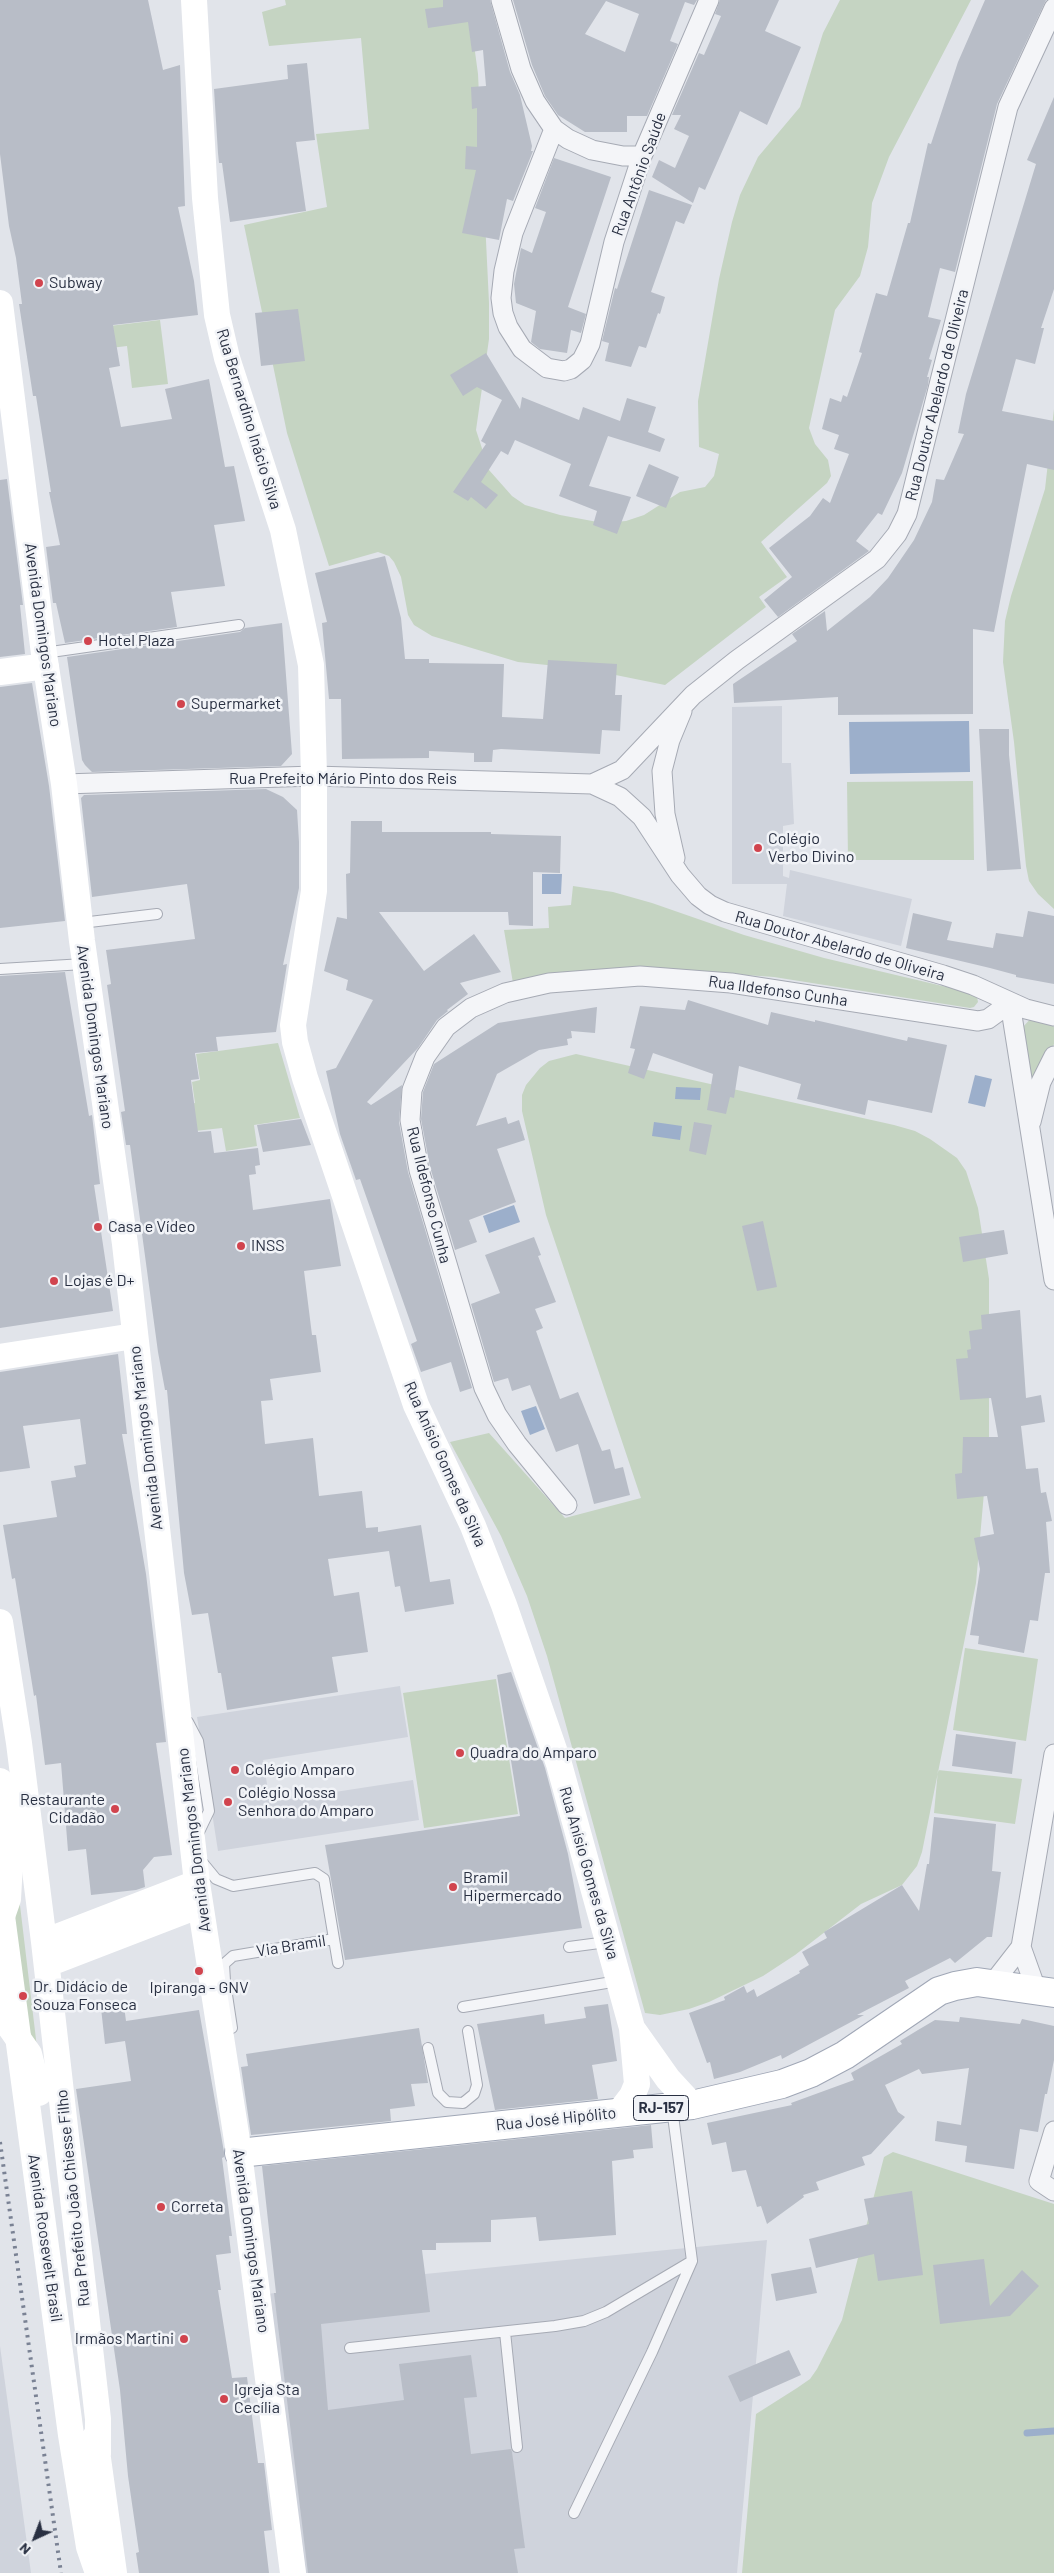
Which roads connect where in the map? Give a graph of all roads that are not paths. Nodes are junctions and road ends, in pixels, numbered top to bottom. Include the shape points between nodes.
1 (194, 0) edge
2 (501, 0) edge
3 (709, 0) edge
4 (1054, 8) edge
5 (554, 129) junction
6 (642, 156) junction
7 (0, 303) edge
8 (238, 625) dead end
9 (45, 660) junction
10 (0, 672) edge
11 (692, 695) junction
12 (314, 776) junction
13 (64, 784) junction
14 (592, 784) junction
15 (680, 875) junction
16 (157, 914) dead end
17 (80, 923) junction
18 (85, 964) junction
19 (0, 969) edge
20 (1010, 1003) junction
21 (1054, 1016) edge
22 (1054, 1056) edge
23 (1028, 1130) junction
24 (1054, 1280) edge
25 (133, 1327) junction
26 (0, 1339) edge
27 (0, 1357) edge
28 (566, 1505) dead end
29 (0, 1622) edge
30 (1054, 1754) edge
31 (0, 1781) edge
32 (194, 1846) junction
33 (199, 1894) junction
34 (0, 1901) edge
35 (0, 1922) edge
36 (334, 1939) junction
37 (608, 1942) junction
38 (569, 1947) dead end
39 (1021, 1947) junction
40 (46, 1953) junction
41 (338, 1963) dead end
42 (612, 1983) junction
43 (993, 1983) junction
44 (1045, 1991) edge
45 (463, 2006) dead end
46 (0, 2014) edge
47 (632, 2028) junction
48 (468, 2031) dead end
49 (428, 2048) dead end
50 (223, 2052) junction
51 (682, 2106) junction
52 (619, 2113) junction
53 (1054, 2131) edge
54 (239, 2153) junction
55 (1046, 2186) edge
56 (692, 2261) junction
57 (505, 2332) junction
58 (350, 2348) dead end
59 (517, 2446) dead end
60 (98, 2454) junction
61 (574, 2513) dead end
62 (98, 2573) edge
63 (114, 2573) edge
64 (293, 2573) edge

1 - 12 street, Rua Bernardino Inácio Silva via 205,198 217,315 227,358 283,530 302,616 310,665
2 - 5 street via 521,69 535,100
3 - 6 street, Rua Antônio Saúde
4 - 11 street, Rua Doutor Abelardo de Oliveira via 1008,106 907,514 897,534 877,559
5 - 6 street via 568,140 592,150
5 - 6 street, Rua Antônio Saúde via 513,233 501,298 502,313 514,338 522,349 547,368 571,369 586,354 614,242
7 - 9 street, Avenida Domingos Mariano
8 - 9 lane
9 - 10 street
9 - 13 street, Avenida Domingos Mariano
11 - 14 street, Rua Doutor Abelardo de Oliveira via 622,770
11 - 15 street, Rua Doutor Abelardo de Oliveira via 675,727 662,771 667,829
12 - 13 street, Rua Prefeito Mário Pinto dos Reis
12 - 14 street, Rua Prefeito Mário Pinto dos Reis
12 - 37 street, Rua Anísio Gomes da Silva via 314,891 293,1025 298,1053 416,1405 474,1526 527,1669 558,1764
13 - 17 street, Avenida Domingos Mariano
14 - 15 street, Rua Doutor Abelardo de Oliveira via 620,797 642,817
15 - 20 street, Rua Doutor Abelardo de Oliveira via 698,896 725,912 943,975
16 - 17 lane
17 - 18 street, Avenida Domingos Mariano
18 - 19 lane
18 - 25 street, Avenida Domingos Mariano via 125,1244
20 - 21 street, Rua Doutor Abelardo de Oliveira
20 - 23 street
20 - 28 street, Rua Ildefonso Cunha via 988,1019 978,1021 731,983 640,976 549,983 505,992 471,1008 446,1027 425,1057 412,1090 410,1120 417,1161 484,1388 497,1415 517,1444
22 - 23 street via 1041,1082
23 - 24 street
25 - 26 street
25 - 27 street
25 - 32 street, Avenida Domingos Mariano
29 - 40 street, Rua Prefeito João Chiesse Filho
30 - 39 street
31 - 35 street, bridge via 10,1863 8,1899
32 - 33 street, Avenida Domingos Mariano
32 - 36 lane, Via Bramil via 212,1875 229,1886 320,1875 324,1879
33 - 40 street
33 - 50 street, Avenida Domingos Mariano
34 - 62 street, Avenida Roosevelt Brasil via 72,2435 89,2547
36 - 41 lane
36 - 50 lane, Via Bramil via 233,1956 225,1961 232,2028
37 - 38 lane
37 - 42 street, Rua Anísio Gomes da Silva
39 - 43 street
39 - 44 street
40 - 60 street, Rua Prefeito João Chiesse Filho via 98,2419
42 - 45 lane
42 - 47 street, Rua Anísio Gomes da Silva
43 - 44 main road, Rua José Hipólito / RJ-157
43 - 51 main road, Rua José Hipólito / RJ-157 via 977,1982 939,1991 845,2055 796,2080
46 - 60 street, Rua Prefeito João Chiesse Filho, bridge via 29,2054 35,2072
47 - 51 street via 668,2078
47 - 52 street, Rua Anísio Gomes da Silva via 637,2084
48 - 49 lane via 477,2085 474,2094 463,2103 447,2102 438,2093
50 - 54 street, Avenida Domingos Mariano
51 - 52 main road, Rua José Hipólito / RJ-157
51 - 56 lane
52 - 54 main road, Rua José Hipólito / RJ-157
53 - 55 street
54 - 64 street, Avenida Domingos Mariano
56 - 57 lane via 594,2318 572,2324
56 - 61 lane
57 - 58 lane
57 - 59 lane
60 - 63 street, Rua Prefeito João Chiesse Filho

